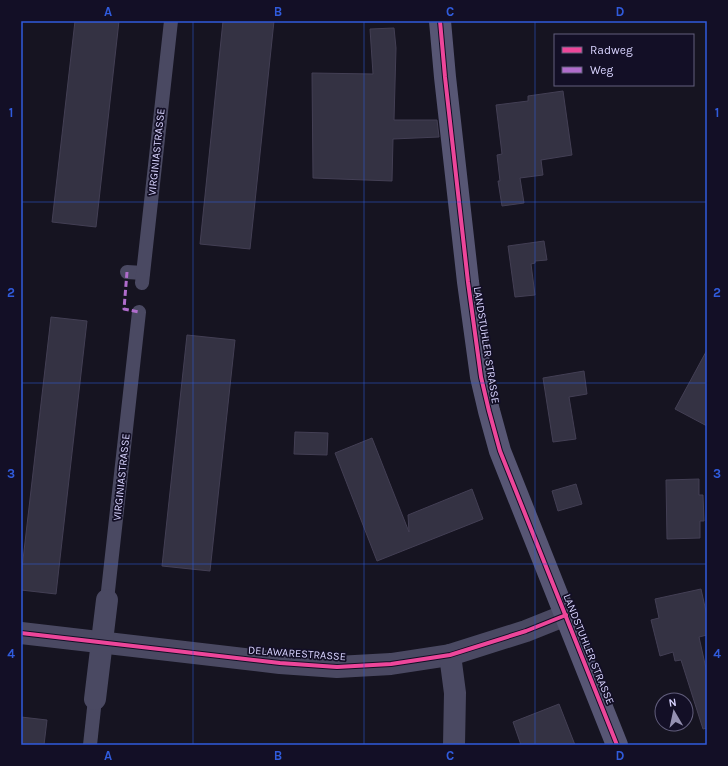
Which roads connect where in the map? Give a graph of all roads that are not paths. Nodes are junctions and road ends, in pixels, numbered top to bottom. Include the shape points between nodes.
1 (171, 21) edge
2 (440, 21) edge
3 (127, 272) dead end
4 (139, 312) dead end
5 (107, 600) joint
6 (566, 615) junction
7 (21, 634) edge
8 (102, 643) junction
9 (450, 655) junction
10 (95, 699) joint
11 (90, 745) edge
12 (454, 745) edge
13 (617, 745) edge

1 - 3 lane, VIRGINIASTRASSE via 143,278
2 - 6 street, LANDSTUHLER STRASSE via 468,282 481,377 500,451
4 - 5 lane, VIRGINIASTRASSE
5 - 8 street, VIRGINIASTRASSE
6 - 9 street, DELAWARESTRASSE
6 - 13 street, LANDSTUHLER STRASSE
7 - 8 street, DELAWARESTRASSE
8 - 9 street, DELAWARESTRASSE via 337,667 391,664
8 - 10 street
9 - 12 street via 455,692
10 - 11 lane

